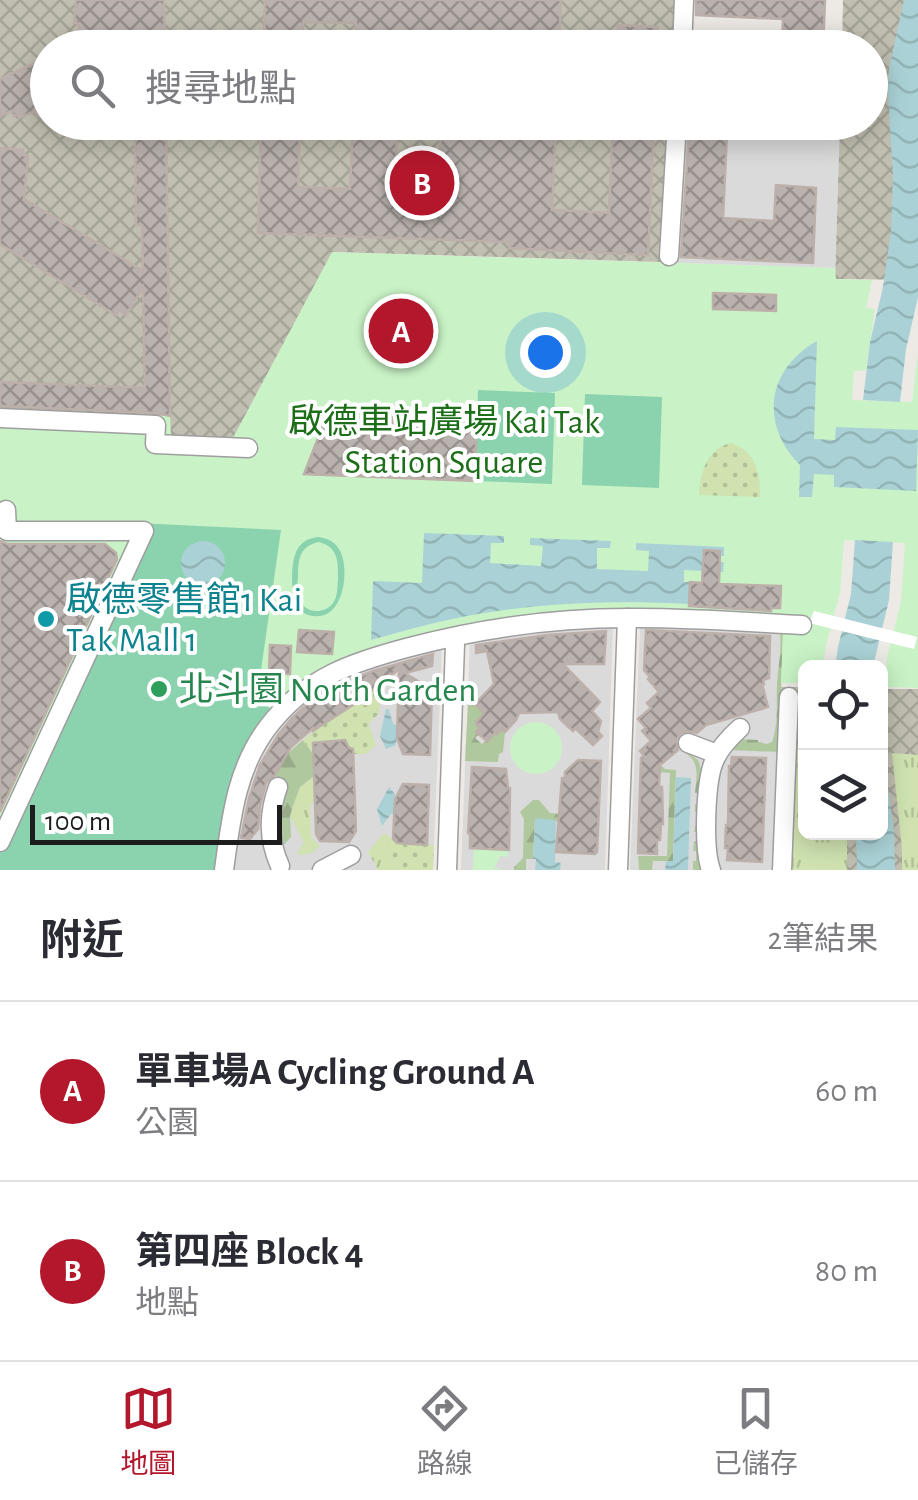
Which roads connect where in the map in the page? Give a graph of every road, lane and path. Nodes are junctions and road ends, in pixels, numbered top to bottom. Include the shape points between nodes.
1 (684, 0) edge
2 (683, 30) edge
3 (676, 140) edge
4 (669, 256) dead end
5 (0, 418) edge
6 (248, 448) dead end
7 (9, 510) edge
8 (627, 624) junction
9 (802, 625) dead end
10 (455, 644) dead end
11 (788, 697) dead end
12 (740, 728) dead end
13 (688, 743) dead end
14 (717, 754) junction
15 (278, 787) dead end
16 (0, 842) edge
17 (351, 855) dead end
18 (277, 868) edge
19 (224, 870) edge
20 (300, 870) edge
21 (322, 870) edge
22 (447, 870) edge
23 (618, 870) edge
24 (711, 870) edge
25 (782, 870) edge

1 - 2 street
3 - 4 street
5 - 6 street via 156,425 155,444
7 - 16 street via 7,532 144,531
8 - 9 street
8 - 19 street via 551,621 455,635 360,660 321,679 279,714 253,751 236,793
8 - 23 street
10 - 22 street
11 - 25 street
12 - 14 street
13 - 14 street
14 - 24 street via 708,783
15 - 18 street via 270,814
17 - 21 street
18 - 20 street

